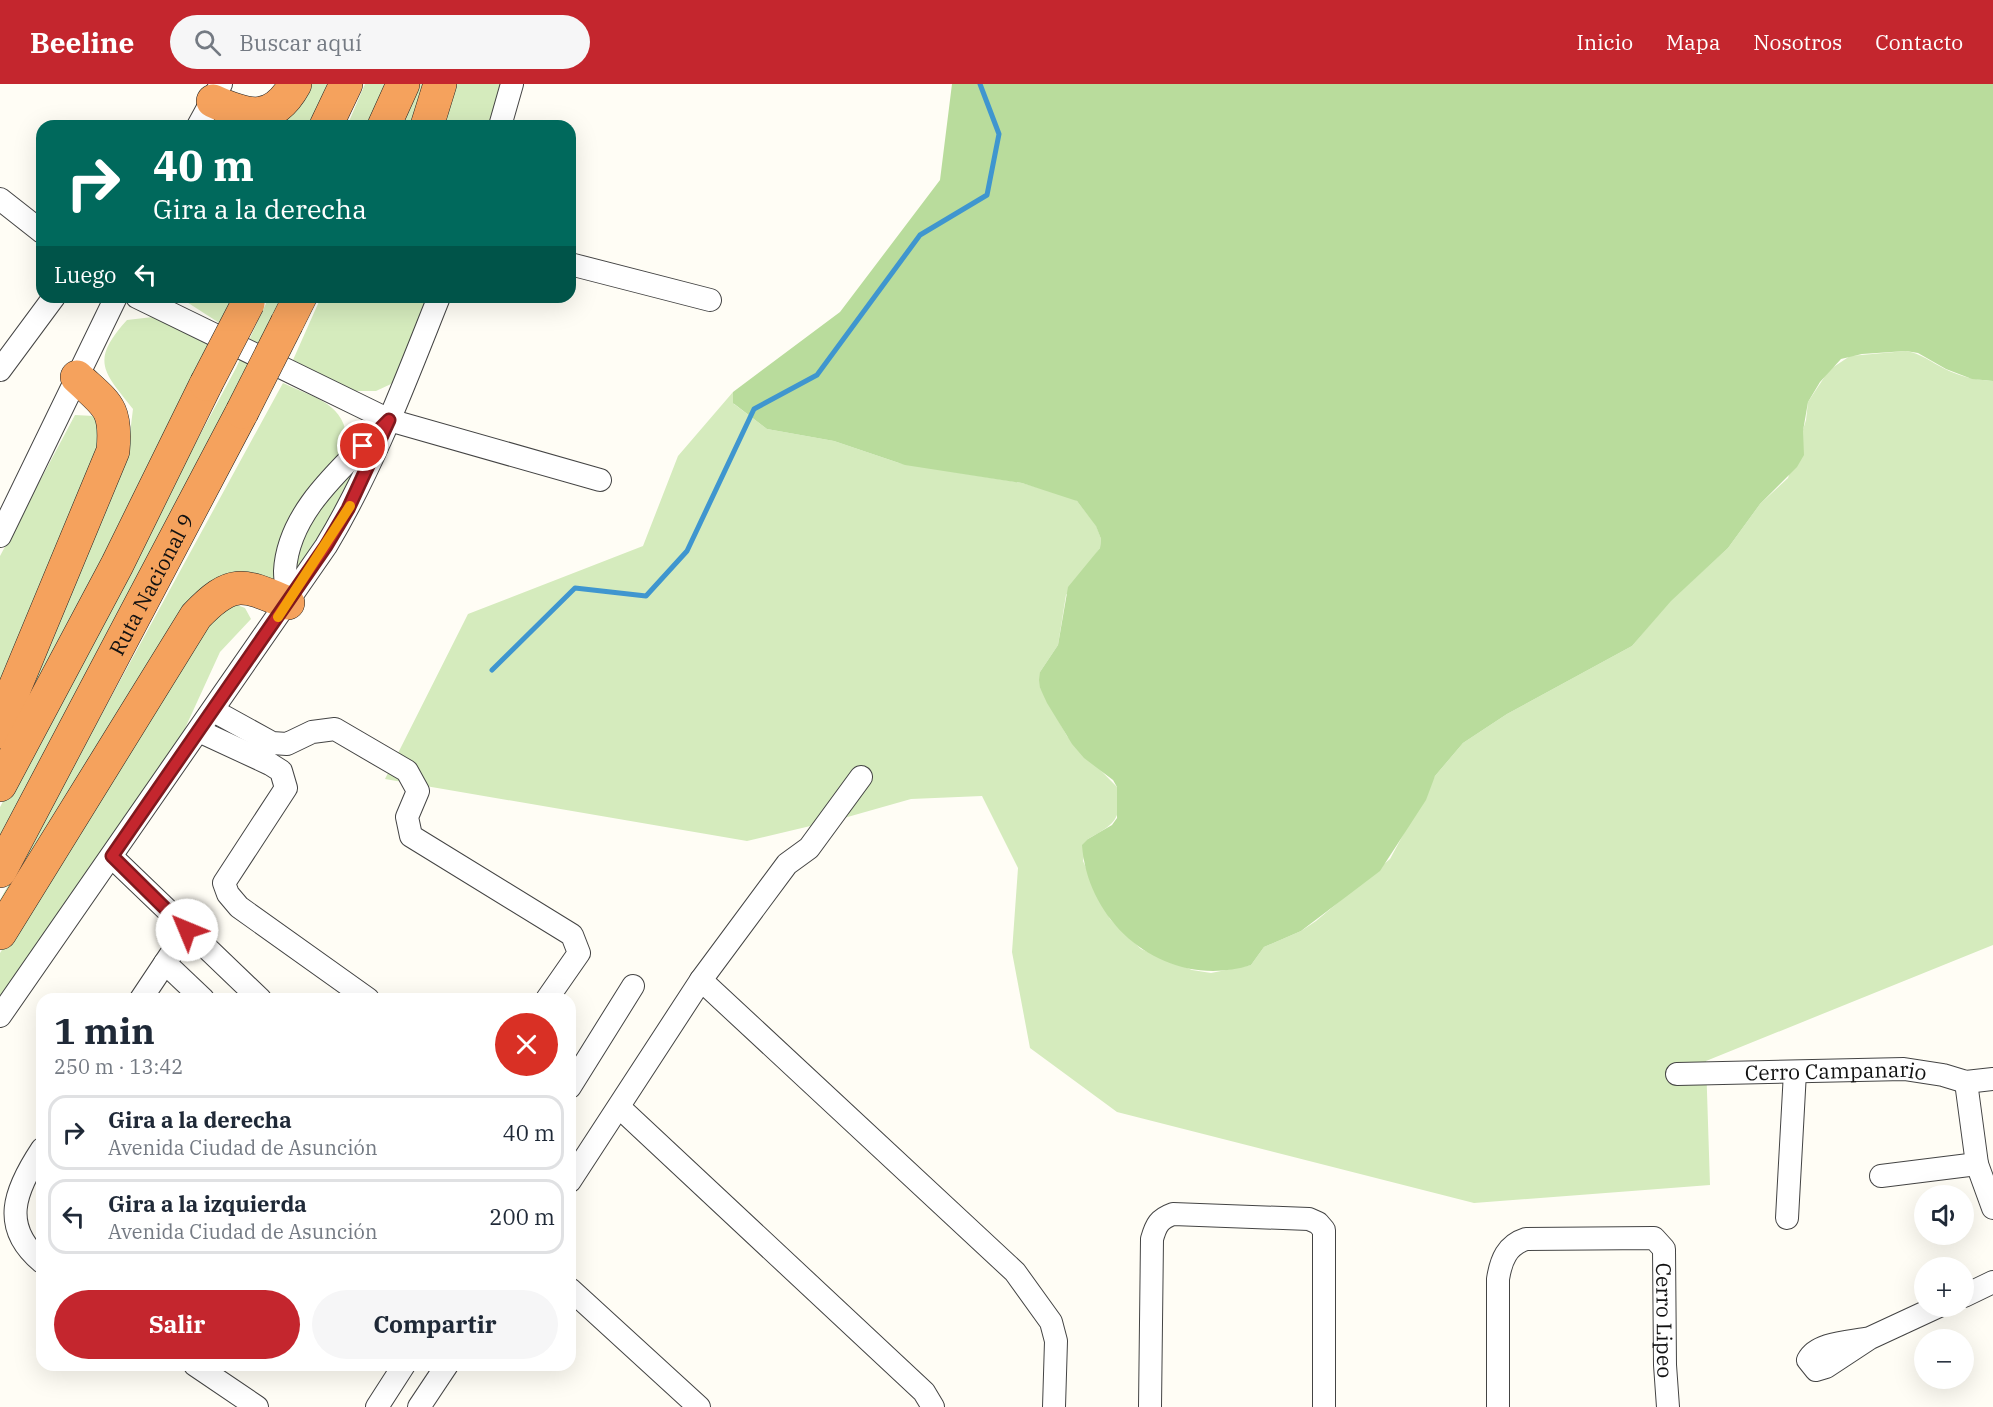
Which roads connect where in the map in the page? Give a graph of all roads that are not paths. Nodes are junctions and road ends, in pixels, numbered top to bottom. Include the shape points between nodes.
1 (295, 84) edge
2 (346, 84) edge
3 (403, 84) edge
4 (440, 84) edge
5 (512, 84) edge
6 (212, 109) edge
7 (329, 120) edge
8 (387, 120) edge
9 (429, 120) edge
10 (502, 120) edge
11 (0, 199) edge
12 (36, 227) edge
13 (576, 266) edge
14 (711, 300) dead end
15 (50, 303) edge
16 (113, 303) edge
17 (148, 303) edge
18 (247, 303) edge
19 (437, 303) edge
20 (293, 310) edge
21 (0, 370) edge
22 (77, 377) junction
23 (389, 420) junction
24 (600, 480) dead end
25 (0, 536) edge
26 (288, 603) junction
27 (213, 711) junction
28 (199, 731) junction
29 (0, 732) edge
30 (861, 777) dead end
31 (0, 785) edge
32 (112, 856) junction
33 (0, 871) edge
34 (187, 930) junction
35 (0, 933) edge
36 (165, 963) junction
37 (701, 980) junction
38 (633, 986) dead end
39 (145, 993) edge
40 (197, 993) edge
41 (254, 993) edge
42 (360, 993) edge
43 (551, 993) edge
44 (0, 1016) edge
45 (1795, 1072) junction
46 (1677, 1074) dead end
47 (576, 1077) edge
48 (1993, 1078) edge
49 (1966, 1082) junction
50 (619, 1107) junction
51 (36, 1158) edge
52 (1977, 1164) junction
53 (576, 1172) edge
54 (1881, 1176) dead end
55 (1993, 1208) edge
56 (1787, 1218) dead end
57 (36, 1257) edge
58 (1993, 1282) edge
59 (1974, 1291) edge
60 (576, 1295) edge
61 (1915, 1317) edge
62 (1870, 1338) dead end
63 (204, 1371) edge
64 (400, 1371) edge
65 (443, 1371) edge
66 (690, 1404) edge
67 (257, 1407) edge
68 (377, 1407) edge
69 (419, 1407) edge
70 (933, 1407) edge
71 (1054, 1407) edge
72 (1150, 1407) edge
73 (1324, 1407) edge
74 (1498, 1407) edge
75 (1668, 1407) edge

1 - 6 highway via 277,107 261,115
2 - 7 highway
3 - 8 highway
4 - 9 highway
5 - 10 street
11 - 12 street
13 - 14 street
15 - 21 street
16 - 22 street
17 - 23 street
18 - 31 highway, Ruta Nacional 9, bridge via 117,565
19 - 23 street
20 - 33 highway, Ruta Nacional 9, bridge
22 - 25 street
22 - 29 highway via 114,416 113,451
23 - 24 street
23 - 26 street via 348,509
23 - 26 street via 312,501 293,536 285,570
26 - 27 street
26 - 35 highway via 247,587 231,589 214,597 196,616
27 - 28 street
27 - 43 street via 272,743 287,744 312,732 335,729 407,771 418,791 407,817 411,836 572,935 579,953
28 - 32 street
28 - 42 street via 281,771 286,788 224,883 228,894 239,907
30 - 37 street via 809,848 787,864
32 - 34 street
32 - 44 street
34 - 36 street
34 - 41 street
36 - 39 street
36 - 40 street
37 - 50 street
37 - 71 street via 1015,1272 1051,1322 1056,1341
38 - 47 street
45 - 46 street, Cerro Campanario
45 - 49 street, Cerro Campanario via 1904,1069
45 - 56 street
48 - 49 street, Cerro Campanario
49 - 52 street
50 - 53 street
50 - 70 street via 924,1392
51 - 57 street via 17,1193 10,1225 18,1242
52 - 54 street
52 - 55 street
58 - 59 street
60 - 66 street
61 - 62 street
63 - 67 street
64 - 68 street
65 - 69 street
72 - 73 street via 1152,1239 1156,1225 1173,1214 1309,1219 1324,1230
74 - 75 street, Cerro Lipeo via 1498,1278 1501,1261 1512,1246 1526,1239 1653,1238 1663,1244

